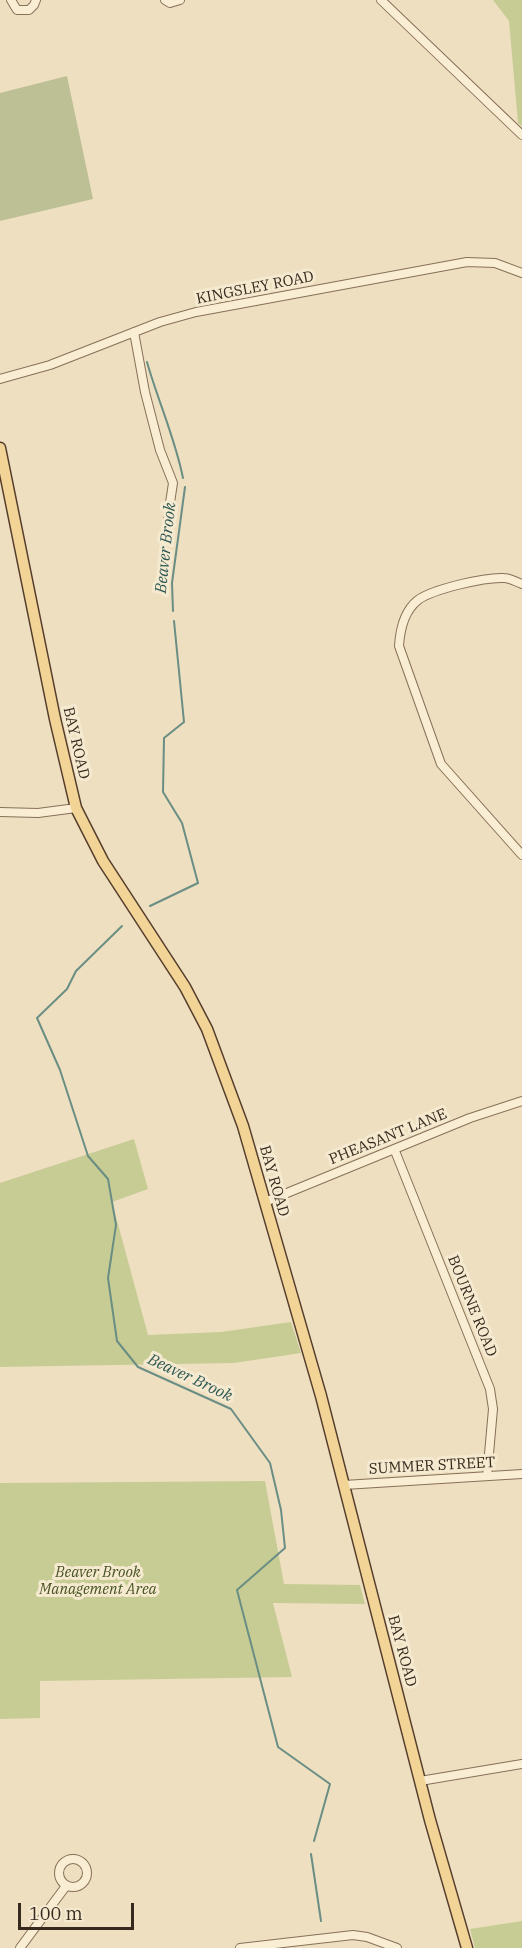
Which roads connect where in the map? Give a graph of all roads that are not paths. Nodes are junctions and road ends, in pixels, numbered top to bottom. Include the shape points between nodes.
1 (11, 0) edge
2 (36, 0) edge
3 (165, 0) edge
4 (180, 0) edge
5 (381, 0) edge
6 (522, 135) edge
7 (522, 273) edge
8 (134, 332) junction
9 (0, 379) edge
10 (0, 448) edge
11 (168, 516) dead end
12 (522, 584) edge
13 (76, 808) junction
14 (0, 812) edge
15 (522, 855) edge
16 (522, 1101) edge
17 (395, 1150) junction
18 (265, 1202) junction
19 (522, 1474) edge
20 (487, 1476) junction
21 (344, 1485) junction
22 (522, 1764) edge
23 (420, 1781) junction
24 (66, 1886) dead end
25 (20, 1948) edge
26 (240, 1948) edge
27 (396, 1948) edge
28 (467, 1948) edge

1 - 2 street via 17,10 23,11
3 - 4 street
5 - 6 street
7 - 8 street, KINGSLEY ROAD via 487,262 455,264 196,312
8 - 9 street, KINGSLEY ROAD via 50,365
8 - 11 street via 160,450 173,483
10 - 13 main road, BAY ROAD
12 - 15 street via 507,578 488,578 431,593 406,615 399,646 441,764
13 - 14 street
13 - 18 main road, BAY ROAD via 103,861 185,987 207,1029 243,1126
16 - 17 street, PHEASANT LANE
17 - 18 street, PHEASANT LANE
17 - 20 street, BOURNE ROAD via 490,1389 493,1409
18 - 21 main road, BAY ROAD
19 - 20 street, SUMMER STREET
20 - 21 street, SUMMER STREET
21 - 23 main road, BAY ROAD
22 - 23 street
23 - 28 main road, BAY ROAD
24 - 25 street
26 - 27 street via 353,1935 367,1936

